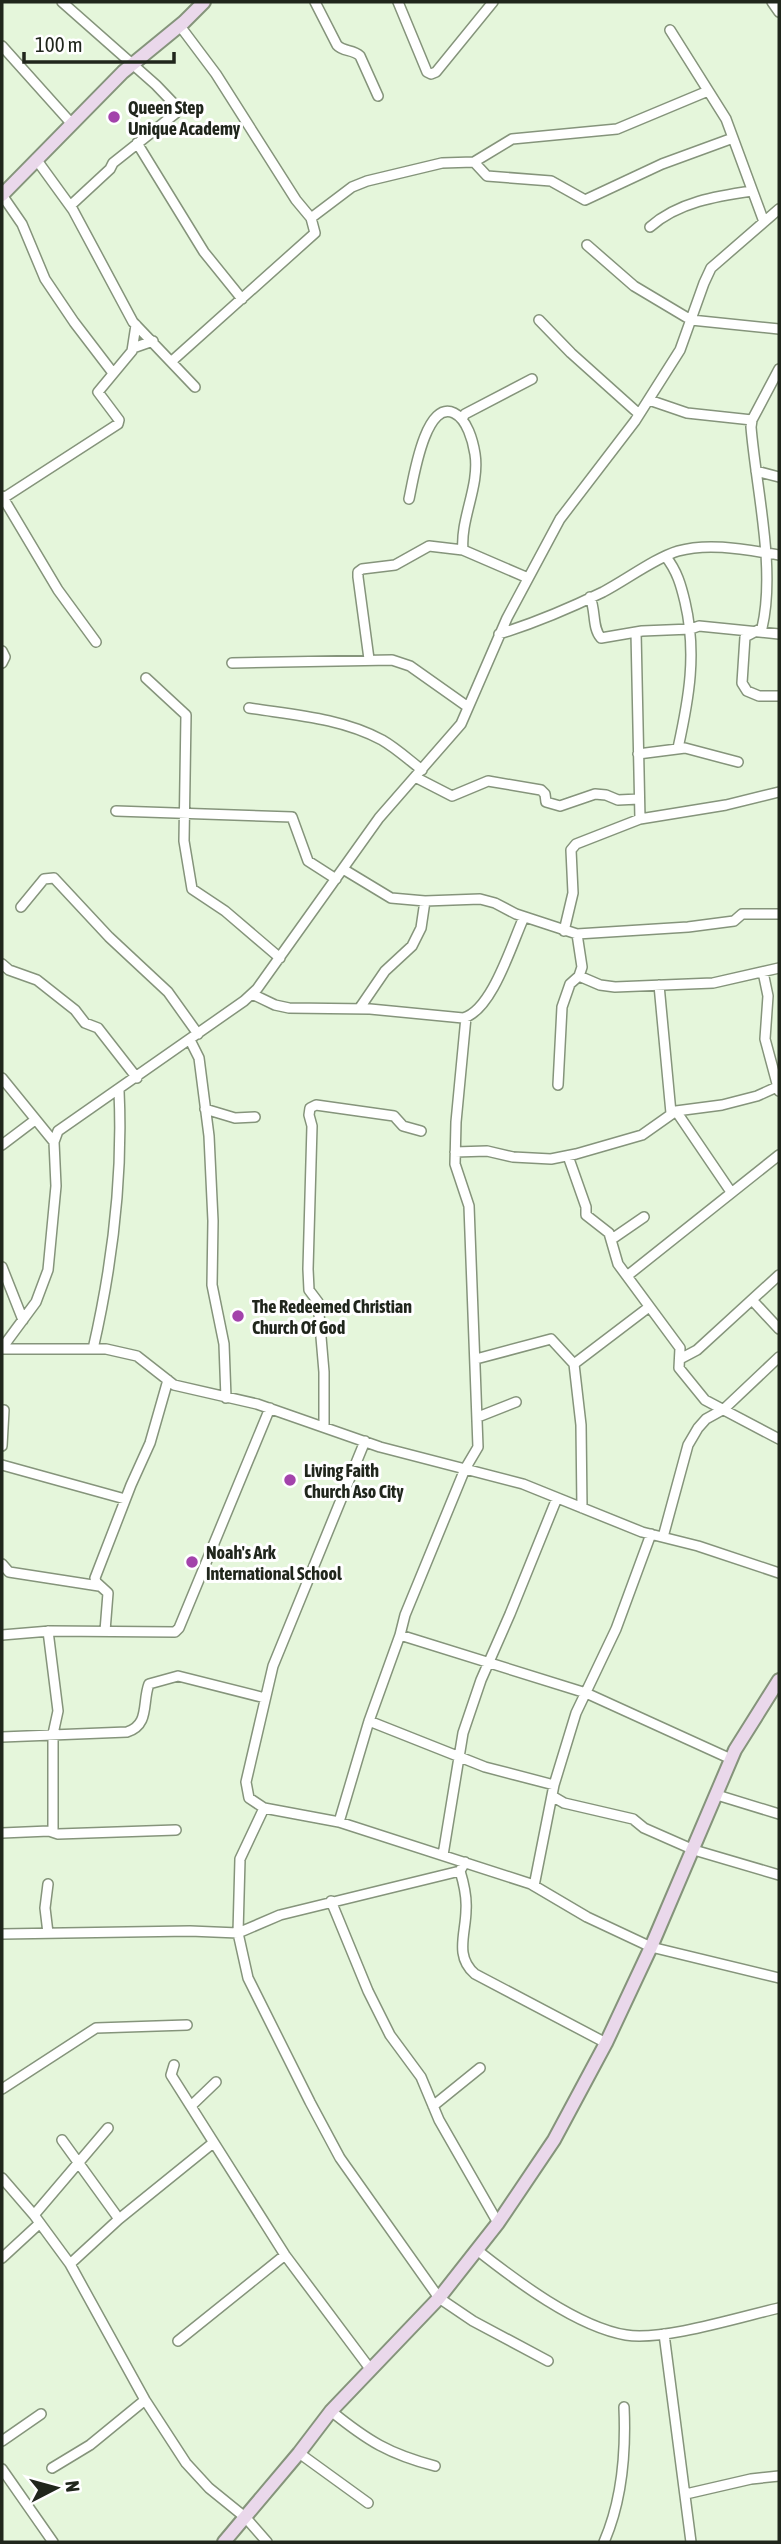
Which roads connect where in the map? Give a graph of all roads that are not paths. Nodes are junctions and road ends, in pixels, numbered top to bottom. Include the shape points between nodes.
1 (62, 2) edge
2 (204, 2) edge
3 (315, 2) edge
4 (398, 2) edge
5 (493, 2) edge
6 (772, 2) edge
7 (779, 12) edge
8 (180, 26) junction
9 (670, 30) dead end
10 (2, 46) edge
11 (132, 65) junction
12 (708, 91) junction
13 (378, 96) dead end
14 (71, 124) junction
15 (733, 138) junction
16 (137, 144) junction
17 (36, 159) junction
18 (474, 162) junction
19 (752, 191) junction
20 (2, 195) edge
21 (70, 206) junction
22 (779, 209) edge
23 (311, 218) junction
24 (764, 222) junction
25 (650, 227) dead end
26 (587, 245) dead end
27 (242, 299) junction
28 (539, 320) dead end
29 (691, 320) junction
30 (136, 324) junction
31 (779, 329) edge
32 (153, 341) junction
33 (133, 348) junction
34 (172, 361) junction
35 (779, 369) edge
36 (113, 373) junction
37 (532, 379) dead end
38 (195, 387) dead end
39 (649, 400) junction
40 (639, 414) junction
41 (462, 419) junction
42 (751, 420) junction
43 (756, 471) junction
44 (779, 477) edge
45 (2, 498) edge
46 (409, 499) dead end
47 (463, 550) junction
48 (765, 552) junction
49 (779, 555) edge
50 (666, 557) junction
51 (528, 578) junction
52 (590, 597) junction
53 (691, 629) junction
54 (758, 631) junction
55 (636, 632) junction
56 (499, 634) junction
57 (779, 634) edge
58 (96, 642) dead end
59 (2, 651) edge
60 (369, 659) junction
61 (2, 663) edge
62 (232, 663) dead end
63 (146, 678) dead end
64 (779, 696) edge
65 (468, 707) junction
66 (249, 708) dead end
67 (678, 748) junction
68 (638, 754) junction
69 (738, 762) dead end
70 (419, 773) junction
71 (779, 792) edge
72 (639, 799) junction
73 (116, 811) dead end
74 (185, 813) junction
75 (640, 819) junction
76 (343, 869) junction
77 (335, 880) junction
78 (425, 901) junction
79 (21, 907) dead end
80 (779, 914) edge
81 (524, 917) junction
82 (564, 931) junction
83 (577, 934) junction
84 (280, 958) junction
85 (2, 964) edge
86 (779, 968) edge
87 (763, 972) junction
88 (579, 976) junction
89 (659, 985) junction
90 (252, 994) junction
91 (359, 1009) junction
92 (466, 1017) junction
93 (194, 1037) junction
94 (2, 1078) edge
95 (137, 1078) junction
96 (558, 1084) dead end
97 (779, 1088) edge
98 (119, 1091) junction
99 (205, 1109) junction
100 (674, 1112) junction
101 (255, 1117) dead end
102 (35, 1120) junction
103 (421, 1131) dead end
104 (54, 1142) junction
105 (2, 1145) edge
106 (455, 1152) junction
107 (779, 1155) edge
108 (568, 1156) junction
109 (731, 1192) junction
110 (644, 1217) dead end
111 (612, 1239) junction
112 (2, 1267) edge
113 (779, 1275) edge
114 (627, 1276) junction
115 (752, 1301) junction
116 (649, 1307) junction
117 (23, 1320) junction
118 (779, 1329) edge
119 (2, 1348) edge
120 (93, 1349) junction
121 (779, 1357) edge
122 (476, 1359) junction
123 (680, 1359) junction
124 (574, 1364) junction
125 (168, 1380) junction
126 (226, 1398) junction
127 (705, 1400) junction
128 (516, 1402) dead end
129 (270, 1408) junction
130 (724, 1409) junction
131 (5, 1410) dead end
132 (478, 1417) junction
133 (706, 1419) junction
134 (324, 1426) junction
135 (779, 1439) edge
136 (365, 1441) junction
137 (2, 1446) edge
138 (2, 1465) edge
139 (465, 1469) junction
140 (556, 1498) junction
141 (125, 1499) junction
142 (582, 1508) junction
143 (651, 1534) junction
144 (663, 1537) junction
145 (2, 1564) edge
146 (779, 1573) edge
147 (101, 1586) junction
148 (48, 1632) junction
149 (106, 1632) junction
150 (2, 1635) edge
151 (400, 1635) junction
152 (489, 1664) junction
153 (779, 1680) edge
154 (586, 1693) junction
155 (265, 1698) junction
156 (369, 1721) junction
157 (53, 1734) junction
158 (2, 1737) edge
159 (458, 1758) junction
160 (731, 1759) junction
161 (554, 1785) junction
162 (552, 1796) junction
163 (717, 1796) junction
164 (264, 1808) junction
165 (779, 1814) edge
166 (339, 1822) junction
167 (176, 1830) dead end
168 (52, 1832) junction
169 (2, 1833) edge
170 (694, 1850) junction
171 (443, 1855) junction
172 (463, 1867) junction
173 (779, 1875) edge
174 (48, 1884) dead end
175 (534, 1886) junction
176 (331, 1901) junction
177 (48, 1933) junction
178 (238, 1933) junction
179 (2, 1934) edge
180 (651, 1947) junction
181 (779, 1978) edge
182 (187, 2025) dead end
183 (606, 2043) junction
184 (174, 2065) dead end
185 (480, 2068) dead end
186 (216, 2082) dead end
187 (2, 2089) edge
188 (191, 2106) junction
189 (433, 2106) junction
190 (108, 2128) dead end
191 (62, 2140) dead end
192 (213, 2143) junction
193 (79, 2161) junction
194 (2, 2178) edge
195 (120, 2218) junction
196 (37, 2219) junction
197 (498, 2223) junction
198 (477, 2250) junction
199 (285, 2255) junction
200 (2, 2258) edge
201 (70, 2264) junction
202 (439, 2298) junction
203 (779, 2308) edge
204 (664, 2334) junction
205 (178, 2341) dead end
206 (548, 2361) dead end
207 (371, 2370) junction
208 (145, 2400) junction
209 (624, 2407) dead end
210 (331, 2411) junction
211 (41, 2414) dead end
212 (2, 2441) edge
213 (299, 2454) junction
214 (435, 2466) dead end
215 (52, 2468) dead end
216 (2, 2469) edge
217 (779, 2476) edge
218 (686, 2494) junction
219 (368, 2503) dead end
220 (246, 2518) junction
221 (53, 2542) edge
222 (224, 2542) edge
223 (267, 2542) edge
224 (604, 2542) edge
225 (691, 2542) edge

1 - 11 street
2 - 8 street
3 - 13 street via 337,46 359,56
4 - 5 street via 431,74
6 - 7 street
8 - 11 street
8 - 23 street
9 - 12 street
10 - 14 street
11 - 14 street
11 - 16 street via 177,108
12 - 15 street
12 - 18 street via 617,129 512,139
14 - 17 street
15 - 18 street via 584,200 551,181 488,176
15 - 19 street
16 - 21 street
16 - 27 street via 204,252
17 - 20 street
17 - 21 street
18 - 23 street via 442,163 367,181
19 - 24 street
19 - 25 street via 702,200 663,215
20 - 36 street via 22,224 46,279
21 - 30 street
22 - 24 street
23 - 27 street via 312,237
24 - 29 street via 711,268
26 - 29 street via 634,286
27 - 34 street
28 - 40 street
29 - 31 street
29 - 39 street via 680,350
30 - 32 street
30 - 33 street
32 - 33 street
32 - 34 street
33 - 36 street
34 - 38 street
35 - 42 street
36 - 45 street via 98,393 119,419 118,424
37 - 41 street
39 - 40 street
39 - 42 street via 687,413
40 - 51 street via 560,519
41 - 46 street via 447,411 434,417
41 - 47 street via 475,457
42 - 43 street
43 - 44 street
43 - 48 street
45 - 58 street
47 - 51 street
47 - 60 street via 429,546 395,565 358,572
48 - 49 street
48 - 50 street via 698,547
48 - 54 street via 766,607
50 - 52 street
50 - 53 street via 679,579
51 - 56 street
52 - 55 street via 599,637
52 - 56 street
53 - 54 street
53 - 55 street
53 - 67 street via 690,692
54 - 57 street
54 - 64 street via 745,637 744,687 758,696
55 - 68 street
56 - 65 street
59 - 61 street
60 - 62 street
60 - 65 street via 410,666
63 - 74 street via 186,715
65 - 70 street via 461,724
66 - 70 street via 352,727 384,741
67 - 68 street
67 - 69 street
68 - 72 street
70 - 72 street via 452,796 488,781 543,791 545,802 556,806 595,794
70 - 76 street
71 - 75 street
72 - 75 street
73 - 74 street
74 - 77 street via 292,817 308,861
74 - 84 street via 184,844 194,892 220,906
75 - 82 street via 571,850 573,893
76 - 77 street
76 - 78 street via 391,898
77 - 84 street
78 - 81 street via 480,899
78 - 91 street via 421,928 412,946 385,971
79 - 93 street via 44,878 54,877 168,992
80 - 83 street via 742,914 734,921 688,927
81 - 82 street
81 - 92 street via 492,988 479,1009
82 - 83 street
83 - 88 street via 582,958
84 - 90 street
85 - 95 street via 37,980 85,1023 97,1028
86 - 87 street
87 - 89 street via 713,983
87 - 97 street via 768,996 765,1039
88 - 89 street via 615,987
88 - 96 street via 570,984 562,1007
89 - 100 street
90 - 91 street via 289,1009
90 - 93 street
91 - 92 street
92 - 106 street
93 - 95 street
93 - 99 street
94 - 102 street
95 - 98 street
97 - 100 street via 734,1102
98 - 104 street via 58,1131
98 - 120 street via 114,1216
99 - 101 street via 235,1118
99 - 126 street via 214,1221 212,1285 223,1344
100 - 108 street via 642,1135
100 - 109 street
102 - 104 street
102 - 105 street
103 - 134 street via 403,1126 394,1116 316,1105 310,1108 308,1269 309,1290 318,1302
104 - 117 street via 56,1186 48,1270 36,1303
106 - 108 street via 551,1159
106 - 122 street via 468,1206
107 - 109 street
108 - 111 street via 586,1215
109 - 114 street
110 - 111 street
111 - 114 street via 616,1259
112 - 117 street
113 - 115 street
114 - 116 street
115 - 118 street
115 - 123 street via 697,1350
116 - 123 street via 680,1348
116 - 124 street
117 - 119 street
119 - 120 street
120 - 125 street via 137,1356
121 - 130 street
122 - 124 street via 551,1339
122 - 132 street
123 - 127 street via 679,1368
124 - 142 street via 581,1425
125 - 126 street via 191,1391
125 - 141 street via 150,1443
126 - 129 street
127 - 130 street
127 - 133 street
128 - 132 street
129 - 134 street
129 - 149 street via 179,1628 174,1632
130 - 133 street
130 - 135 street
131 - 137 street
132 - 139 street via 478,1447
133 - 144 street via 688,1445
134 - 136 street
136 - 139 street
136 - 155 street via 278,1653
138 - 141 street
139 - 140 street
139 - 151 street
140 - 142 street
140 - 152 street
141 - 147 street via 96,1574
142 - 143 street
143 - 144 street
143 - 154 street via 616,1629
144 - 146 street
145 - 147 street via 9,1572
147 - 149 street via 108,1593
148 - 149 street
148 - 150 street
148 - 157 street via 58,1701
151 - 152 street
151 - 156 street
152 - 154 street
152 - 159 street
153 - 160 street
154 - 160 street
154 - 161 street
155 - 157 street via 174,1676 149,1684 144,1717 136,1730
155 - 164 street via 247,1782 249,1798
156 - 159 street
156 - 166 street
157 - 158 street
157 - 168 street
159 - 161 street
159 - 171 street
160 - 163 street
161 - 162 street
162 - 170 street via 633,1819
162 - 175 street
163 - 165 street
163 - 170 street
164 - 166 street
164 - 178 street via 240,1859
166 - 171 street
167 - 168 street
168 - 169 street
170 - 173 street
170 - 180 street
171 - 172 street
172 - 175 street
172 - 176 street
172 - 183 street via 466,1911 462,1946 468,1969
174 - 177 street
175 - 180 street
176 - 178 street
176 - 189 street via 368,1991 390,2035 421,2077
177 - 178 street
177 - 179 street
178 - 202 street via 248,1978 340,2158
180 - 181 street
180 - 183 street
182 - 187 street via 96,2028
183 - 197 street via 554,2140
184 - 188 street via 171,2075
185 - 189 street
186 - 188 street
188 - 192 street
189 - 197 street
190 - 193 street
191 - 193 street
192 - 195 street
192 - 199 street
193 - 195 street
193 - 196 street
194 - 196 street
195 - 201 street
196 - 200 street
196 - 201 street
197 - 198 street
198 - 202 street
198 - 204 street via 524,2288 591,2324 626,2335
199 - 205 street
199 - 207 street
201 - 208 street
202 - 206 street
202 - 207 street
203 - 204 street
204 - 218 street
207 - 210 street
208 - 215 street via 90,2445
208 - 220 street via 187,2463
209 - 224 street via 619,2496
210 - 213 street
210 - 214 street via 365,2438 402,2457
211 - 212 street
213 - 219 street
213 - 220 street
216 - 221 street
217 - 218 street
218 - 225 street
220 - 222 street
220 - 223 street

